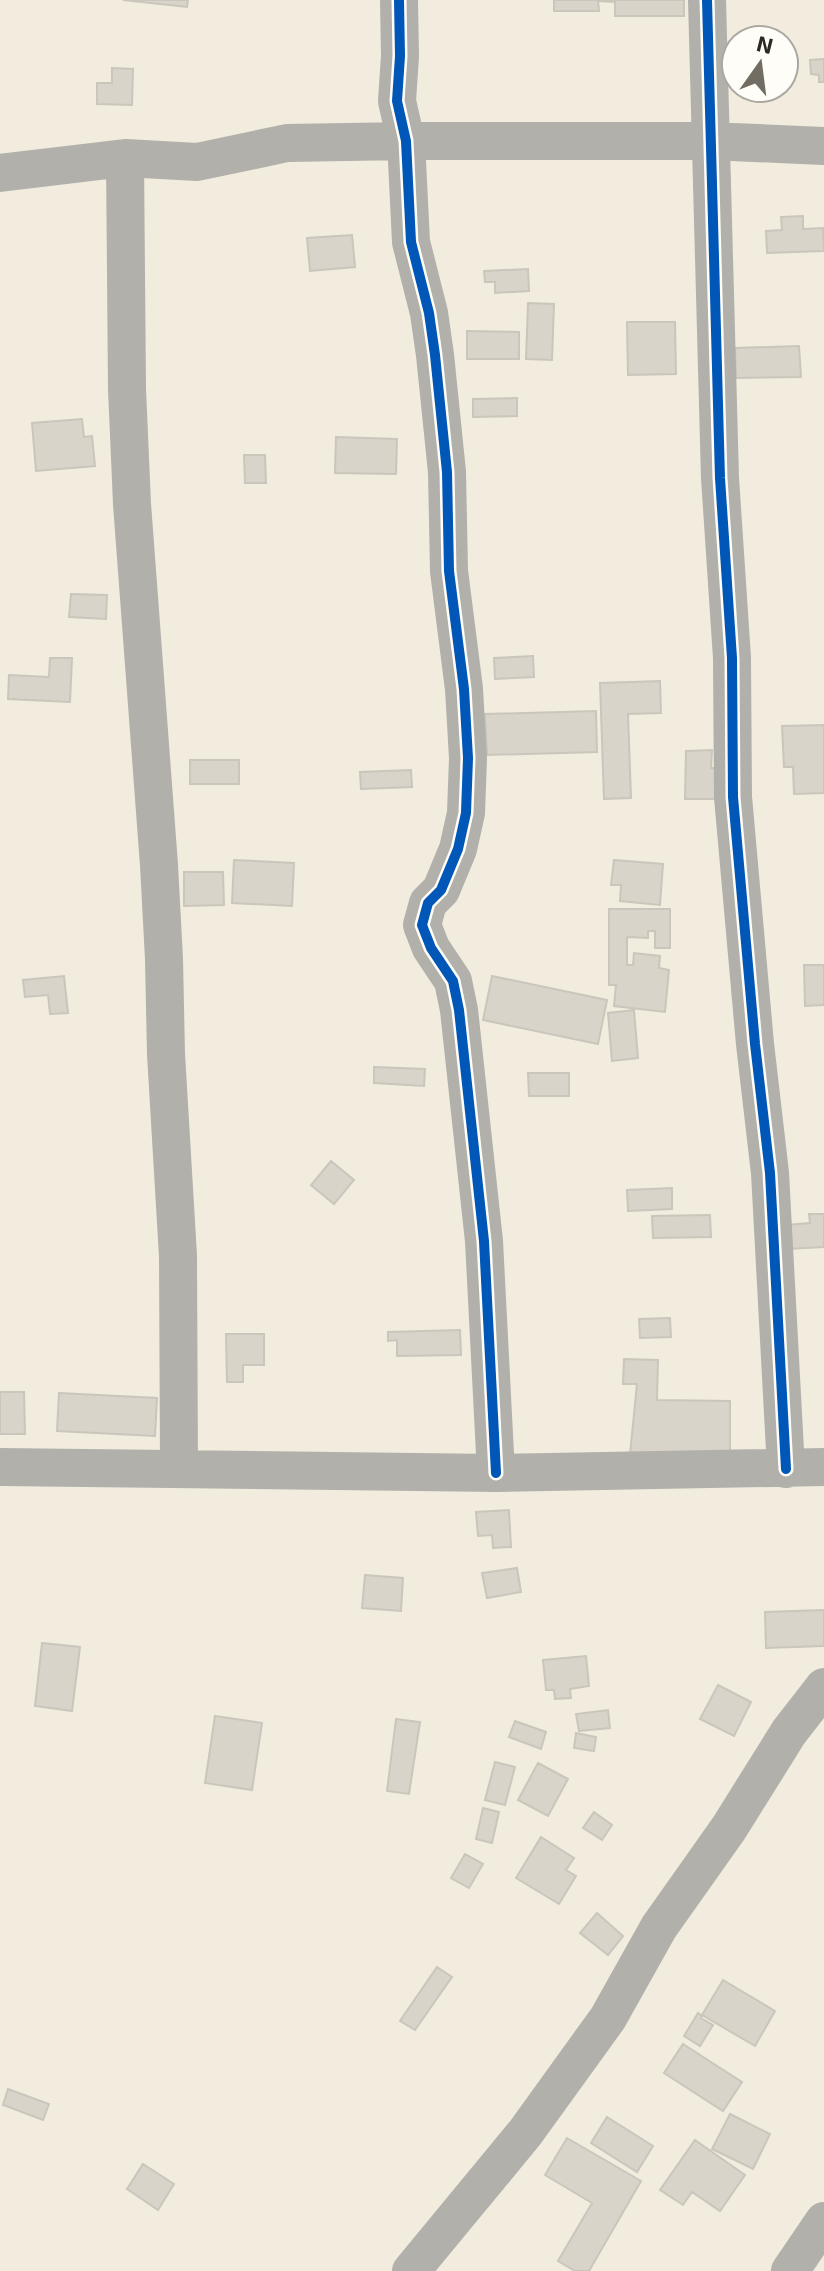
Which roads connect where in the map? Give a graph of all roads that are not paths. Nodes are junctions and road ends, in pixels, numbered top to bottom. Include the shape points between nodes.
1 (399, 0) edge
2 (707, 0) edge
3 (406, 141) junction
4 (709, 141) junction
5 (824, 146) edge
6 (125, 158) junction
7 (0, 173) edge
8 (0, 1467) edge
9 (824, 1467) edge
10 (179, 1468) junction
11 (786, 1469) junction
12 (496, 1473) junction
13 (824, 1687) edge
14 (824, 2221) edge
15 (411, 2271) edge
16 (790, 2271) edge

1 - 3 street via 397,101
2 - 4 street
3 - 4 street
3 - 6 street via 287,143 197,162
3 - 12 street via 411,242 429,313 447,472 449,571 468,758 466,813 458,849 422,925 453,981 459,1010 484,1241
4 - 5 street
4 - 11 street via 732,658 733,797 770,1173
6 - 7 street
6 - 10 street via 131,475 161,896 178,1256
8 - 10 street
9 - 11 street
10 - 12 street
11 - 12 street
13 - 15 street via 659,1927 608,2018 525,2133
14 - 16 street

